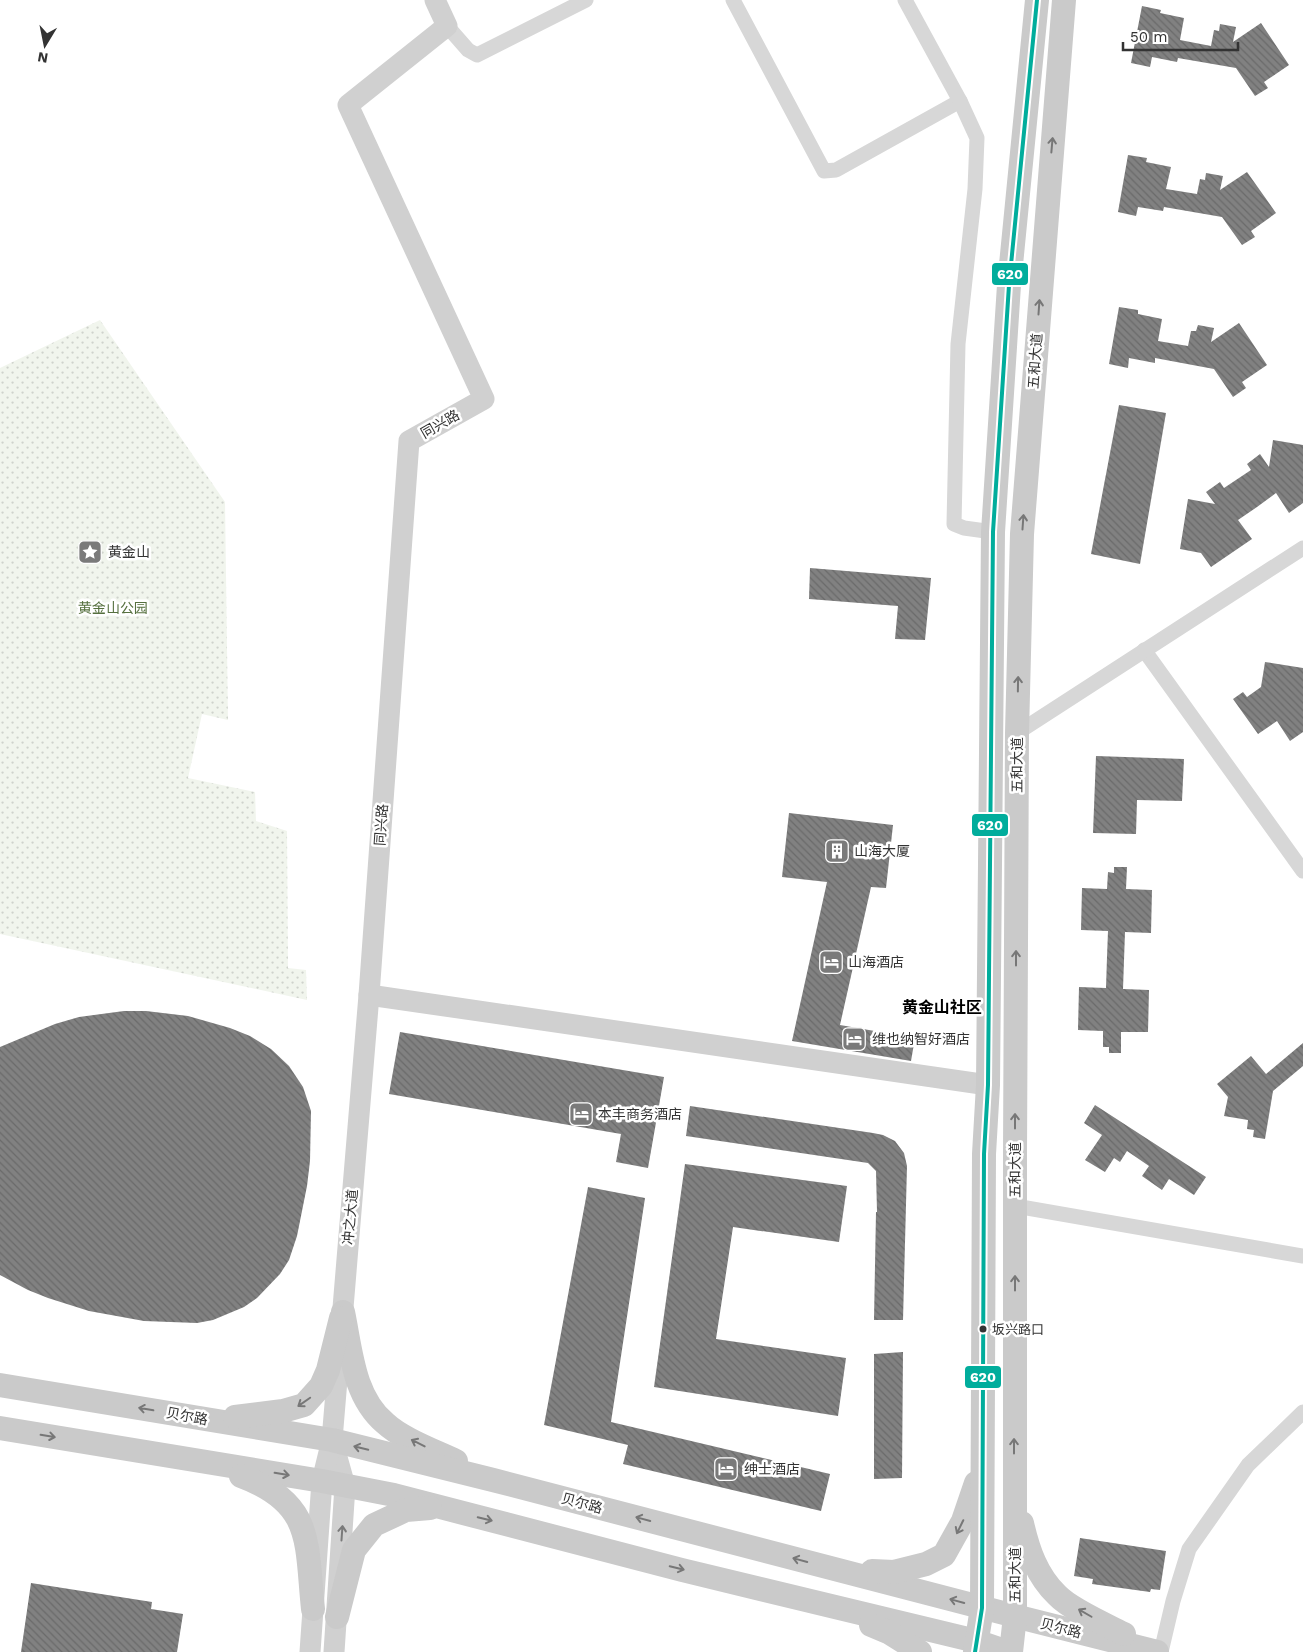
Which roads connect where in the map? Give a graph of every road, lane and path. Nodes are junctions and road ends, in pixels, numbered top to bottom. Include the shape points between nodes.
1 (435, 0) edge
2 (586, 0) edge
3 (733, 0) edge
4 (905, 0) edge
5 (1037, 0) edge
6 (1064, 0) edge
7 (447, 26) junction
8 (960, 101) junction
9 (993, 532) junction
10 (1303, 548) edge
11 (1144, 650) junction
12 (1017, 733) junction
13 (1303, 871) edge
14 (369, 994) junction
15 (988, 1085) junction
16 (1015, 1206) junction
17 (1303, 1256) edge
18 (343, 1312) junction
19 (0, 1385) edge
20 (1303, 1412) edge
21 (211, 1420) junction
22 (0, 1428) edge
23 (332, 1440) junction
24 (199, 1461) junction
25 (982, 1465) junction
26 (493, 1480) junction
27 (334, 1483) junction
28 (1014, 1484) junction
29 (438, 1507) junction
30 (832, 1569) junction
31 (814, 1601) junction
32 (982, 1608) junction
33 (313, 1609) junction
34 (1015, 1616) junction
35 (336, 1617) junction
36 (976, 1646) edge
37 (310, 1652) edge
38 (334, 1652) edge
39 (920, 1652) edge
40 (1009, 1652) edge
41 (1159, 1652) edge

1 - 7 street
2 - 7 street via 477,55 468,50
3 - 8 street via 824,171 836,170
4 - 8 street
5 - 9 main road, 五和大道 via 1009,285
12 -> 6 main road, 五和大道 via 1022,534
7 - 14 street, 同兴路 via 348,105 484,399 409,441
8 - 9 street via 977,138 975,189 958,344 954,524
9 - 15 main road, 五和大道
10 - 11 street
11 - 12 street
11 - 13 street
16 -> 12 main road, 五和大道
14 - 15 street
14 - 18 street, 冲之大道
15 - 25 main road, 五和大道 via 984,1154
16 - 17 street
28 -> 16 main road, 五和大道
18 -> 21 main road via 328,1370 321,1386 304,1405 283,1411
18 - 23 street, 冲之大道
26 -> 18 main road via 385,1424 367,1403 356,1378
21 -> 19 main road, 贝尔路
20 - 41 street via 1248,1465 1189,1549
21 - 23 main road, 贝尔路
22 -> 24 main road
26 -> 23 main road, 贝尔路
23 - 27 street, 冲之大道
24 -> 27 main road
24 - 33 main road via 258,1482 280,1496 298,1516 305,1535
25 -> 30 main road via 963,1521 944,1555 926,1564 894,1572
25 - 32 main road, 五和大道
30 -> 26 main road, 贝尔路
27 - 29 main road
27 - 33 street, 冲之大道
35 -> 27 street, 冲之大道
28 - 34 main road, 五和大道
41 -> 28 main road via 1058,1596 1041,1575 1027,1547
29 -> 31 main road
29 - 35 main road via 406,1510 374,1525 354,1550
32 -> 30 main road, 贝尔路
31 - 36 main road
31 - 39 main road via 890,1634
32 - 34 main road, 贝尔路
32 - 36 main road, 五和大道
33 - 37 street, 冲之大道
34 - 40 main road, 五和大道
34 - 41 main road, 贝尔路
35 - 38 street, 冲之大道
36 - 40 main road

